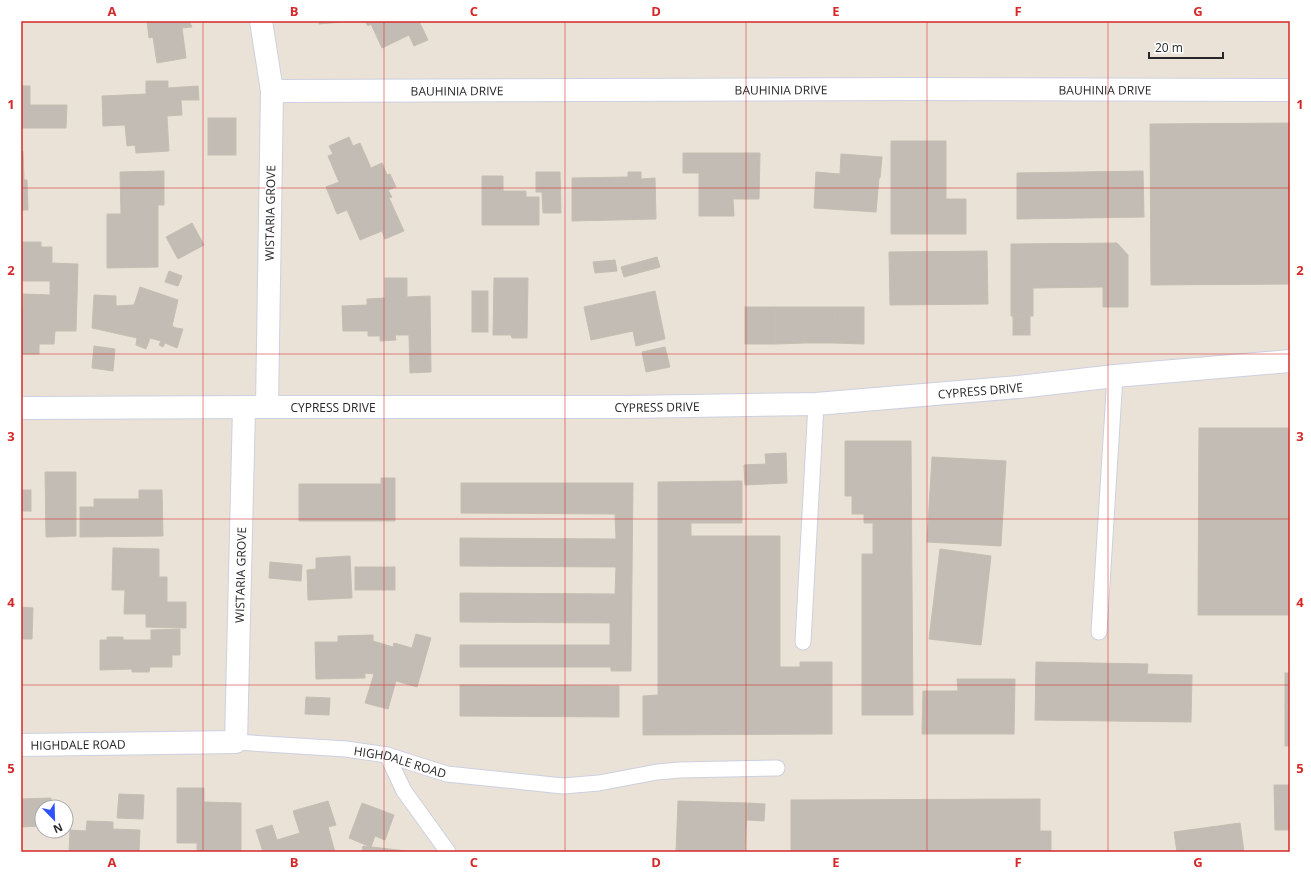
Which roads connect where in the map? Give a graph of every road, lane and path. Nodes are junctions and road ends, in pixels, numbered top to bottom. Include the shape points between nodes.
1 (261, 21) edge
2 (1290, 90) edge
3 (272, 91) junction
4 (1290, 361) edge
5 (1115, 376) junction
6 (816, 404) junction
7 (267, 407) junction
8 (21, 408) edge
9 (244, 408) junction
10 (1099, 632) dead end
11 (804, 642) dead end
12 (236, 742) junction
13 (21, 745) edge
14 (387, 756) junction
15 (777, 768) dead end
16 (448, 852) edge

1 - 3 street, WISTARIA GROVE
2 - 3 street, BAUHINIA DRIVE
3 - 7 street, WISTARIA GROVE
4 - 5 street, CYPRESS DRIVE
5 - 6 street, CYPRESS DRIVE via 1019,387
5 - 10 lane
6 - 7 street, CYPRESS DRIVE
6 - 11 lane
7 - 9 street, CYPRESS DRIVE
8 - 9 street, CYPRESS DRIVE
9 - 12 street, WISTARIA GROVE
12 - 13 street, HIGHDALE ROAD
12 - 14 lane, HIGHDALE ROAD via 346,749
14 - 15 lane, HIGHDALE ROAD via 447,774 563,786 599,784 680,770
14 - 16 lane via 404,791

